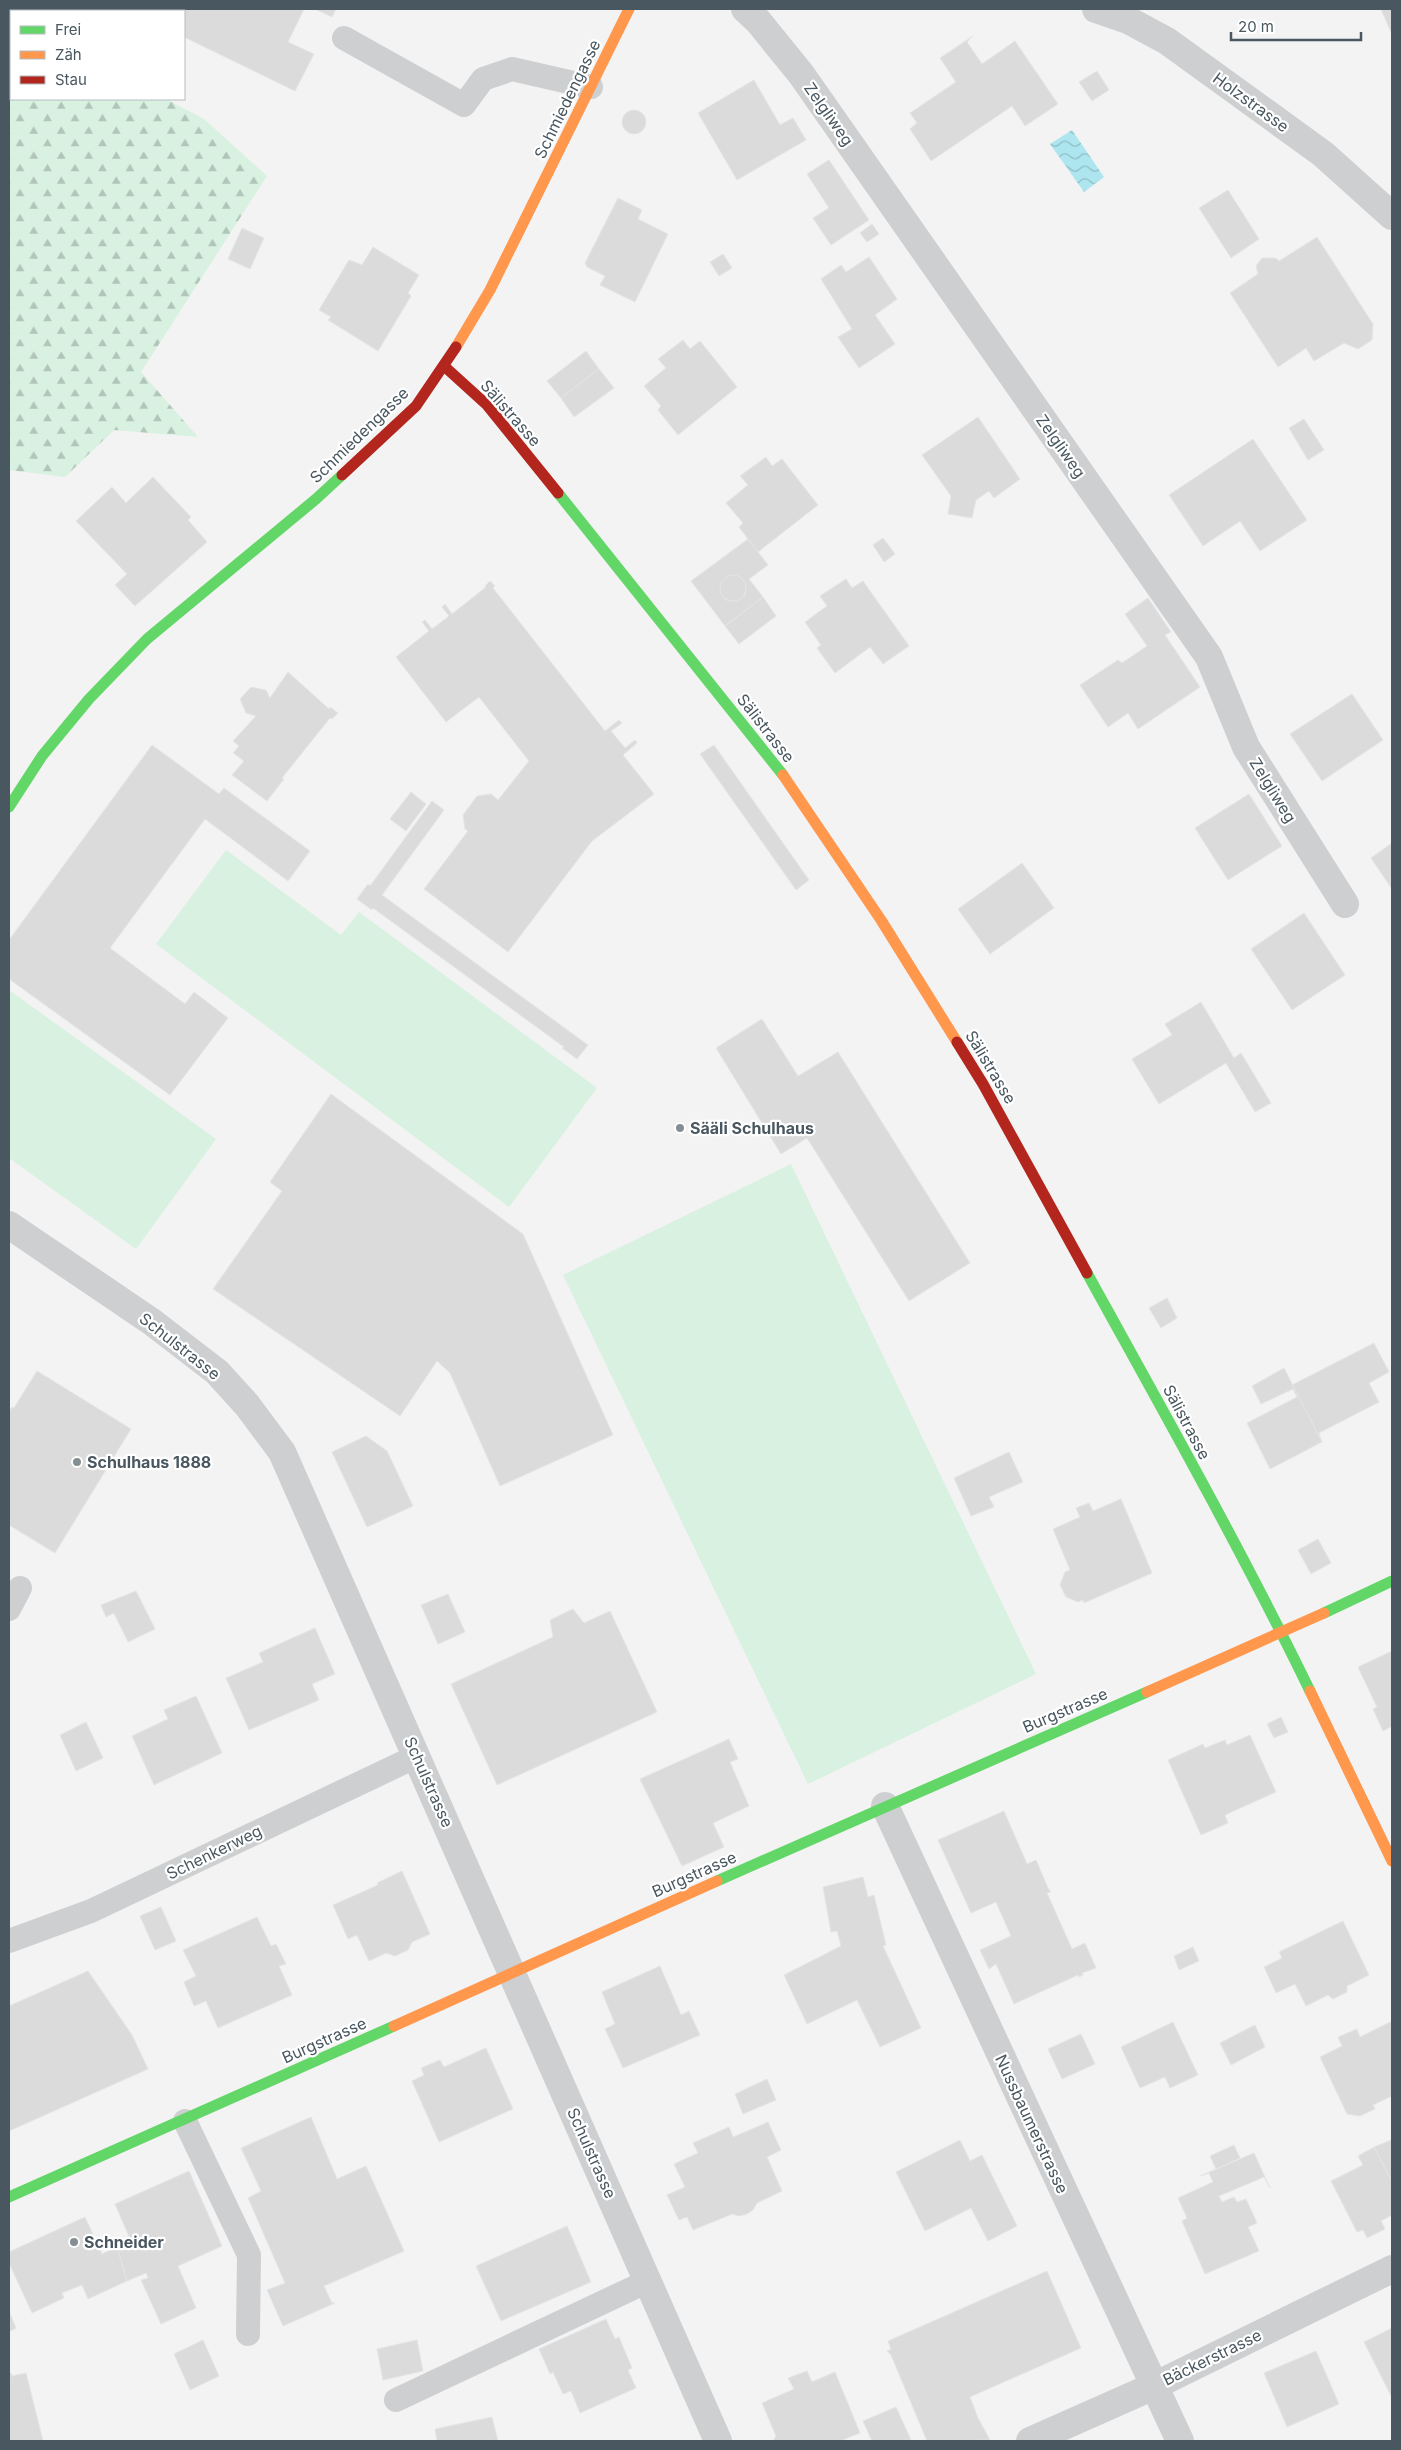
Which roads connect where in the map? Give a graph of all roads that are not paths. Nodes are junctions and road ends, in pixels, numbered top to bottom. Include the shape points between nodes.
1 (629, 9) edge
2 (745, 9) edge
3 (1096, 9) edge
4 (1137, 14) edge
5 (344, 38) dead end
6 (591, 87) junction
7 (1392, 216) edge
8 (444, 366) junction
9 (9, 807) edge
10 (1345, 904) dead end
11 (9, 1225) edge
12 (1392, 1581) edge
13 (20, 1588) dead end
14 (9, 1609) edge
15 (1282, 1634) junction
16 (417, 1756) junction
17 (885, 1806) junction
18 (1392, 1861) edge
19 (9, 1941) edge
20 (513, 1972) junction
21 (185, 2121) junction
22 (9, 2197) edge
23 (1392, 2269) edge
24 (648, 2281) junction
25 (248, 2334) dead end
26 (1154, 2386) junction
27 (396, 2400) dead end
28 (718, 2441) edge
29 (1030, 2441) edge
30 (1180, 2441) edge

1 - 6 street, Schmiedengasse
2 - 10 street, Zelgliweg via 801,74 1209,658 1246,747
3 - 4 street, Holzstrasse
4 - 7 street, Holzstrasse via 1167,40 1315,148
5 - 6 lane via 464,105 483,79 512,69
6 - 8 street, Schmiedengasse via 490,290
8 - 9 street, Schmiedengasse via 416,406 323,492 147,639 42,756
8 - 15 street, Sälistrasse via 487,406 776,766 881,920 983,1084
11 - 16 street, Schulstrasse via 152,1322 210,1366 247,1404 282,1452
12 - 15 street, Burgstrasse
13 - 14 lane
15 - 17 street, Burgstrasse
15 - 18 street, Sälistrasse
16 - 19 lane, Schenkerweg via 91,1911
16 - 20 street, Schulstrasse
17 - 20 street, Burgstrasse
17 - 26 street, Nussbaumerstrasse
20 - 21 street, Burgstrasse
20 - 24 street, Schulstrasse
21 - 22 street, Burgstrasse
21 - 25 lane via 249,2255
23 - 26 street, Bäckerstrasse
24 - 27 lane
24 - 28 street, Schulstrasse
26 - 29 street, Bäckerstrasse
26 - 30 street, Nussbaumerstrasse

